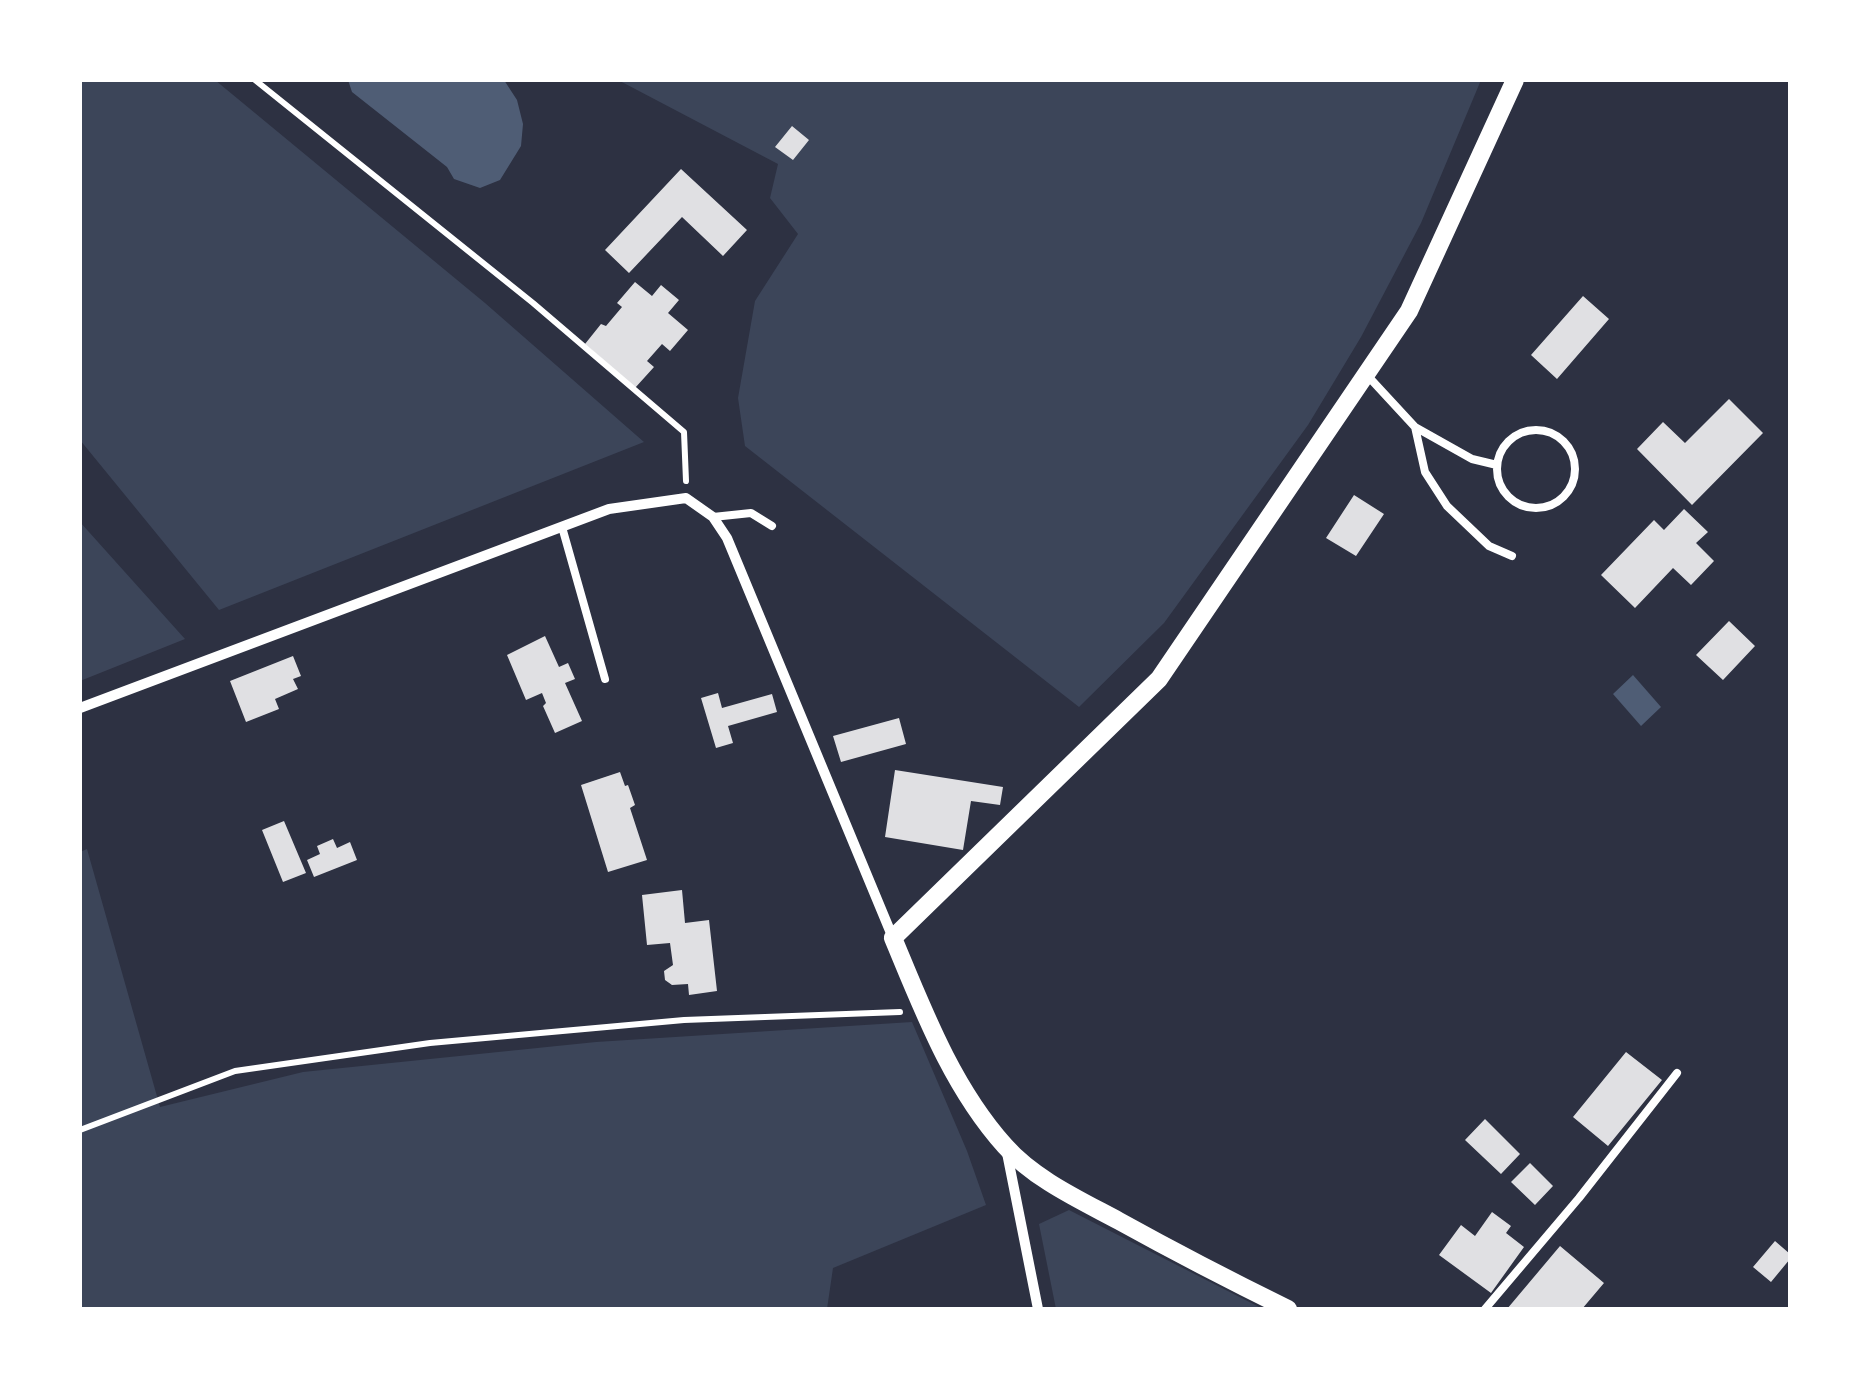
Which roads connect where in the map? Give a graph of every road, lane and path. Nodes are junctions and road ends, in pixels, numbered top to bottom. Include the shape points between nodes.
1 (254, 80) edge
2 (1515, 80) edge
3 (1366, 374) junction
4 (1415, 427) junction
5 (1497, 465) junction
6 (686, 498) junction
7 (714, 517) junction
8 (772, 526) dead end
9 (562, 527) junction
10 (1512, 556) dead end
11 (605, 679) dead end
12 (80, 708) edge
13 (893, 938) junction
14 (924, 1012) junction
15 (1677, 1074) dead end
16 (80, 1130) edge
17 (1006, 1148) junction
18 (1038, 1309) edge
19 (1288, 1309) edge
20 (1485, 1309) edge

1 - 6 path via 684,432
2 - 3 street via 1408,311
3 - 4 lane
3 - 13 street via 1159,679
4 - 5 lane via 1472,459
4 - 10 lane via 1425,472 1447,506 1489,546
5 - 5 lane via 1503,490 1523,506 1560,501 1574,480 1572,454 1543,430 1518,434
6 - 7 street
6 - 9 street via 609,509
7 - 8 lane via 751,513
7 - 13 street
9 - 11 lane
9 - 12 street
13 - 14 street
14 - 16 path via 684,1020 391,1048 235,1071
14 - 17 street via 961,1086
15 - 20 lane
17 - 18 street
17 - 19 street via 1053,1186

